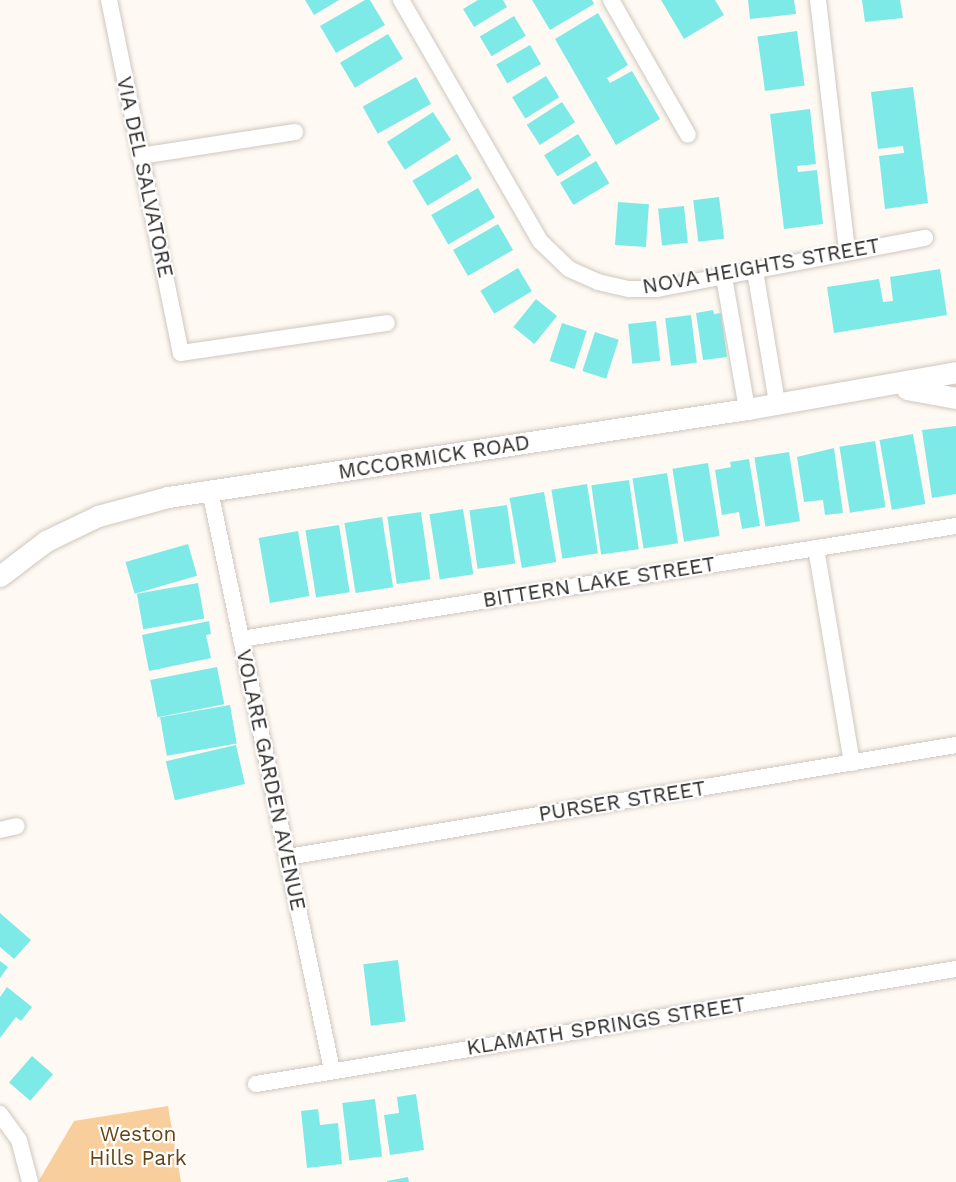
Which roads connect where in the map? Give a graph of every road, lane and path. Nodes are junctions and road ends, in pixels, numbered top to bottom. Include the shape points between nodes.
1 (109, 0) edge
2 (401, 0) edge
3 (611, 0) edge
4 (818, 0) edge
5 (294, 132) dead end
6 (688, 135) dead end
7 (140, 156) junction
8 (925, 238) dead end
9 (847, 252) junction
10 (755, 271) junction
11 (724, 277) junction
12 (387, 323) dead end
13 (956, 372) edge
14 (886, 387) junction
15 (956, 398) edge
16 (777, 403) junction
17 (747, 409) junction
18 (210, 491) junction
19 (956, 526) edge
20 (816, 548) junction
21 (0, 576) edge
22 (241, 639) junction
23 (956, 745) edge
24 (852, 763) junction
25 (17, 826) dead end
26 (0, 830) edge
27 (288, 857) junction
28 (956, 969) edge
29 (333, 1070) junction
30 (256, 1084) dead end
31 (0, 1114) edge
32 (30, 1182) edge

1 - 7 street, VIA DEL SALVATORE
2 - 11 street, NOVA HEIGHTS STREET via 540,241 569,269 598,282 629,289 657,289
3 - 6 street
4 - 9 street
5 - 7 street
7 - 12 street, VIA DEL SALVATORE via 181,353
8 - 9 street, NOVA HEIGHTS STREET
9 - 10 street, NOVA HEIGHTS STREET
10 - 11 street, NOVA HEIGHTS STREET
10 - 16 street
11 - 17 street
13 - 14 street, MCCORMICK ROAD
14 - 15 street, MCCORMICK ROAD
14 - 16 street, MCCORMICK ROAD
16 - 17 street, MCCORMICK ROAD
17 - 18 street, MCCORMICK ROAD
18 - 21 street, MCCORMICK ROAD via 168,497 98,516 46,541
18 - 22 street, VOLARE GARDEN AVENUE
19 - 20 street, BITTERN LAKE STREET
20 - 22 street, BITTERN LAKE STREET
20 - 24 street
22 - 27 street, VOLARE GARDEN AVENUE
23 - 24 street, PURSER STREET
24 - 27 street, PURSER STREET
25 - 26 street
27 - 29 street, VOLARE GARDEN AVENUE
28 - 29 street, KLAMATH SPRINGS STREET
29 - 30 street, KLAMATH SPRINGS STREET
31 - 32 street via 19,1140

